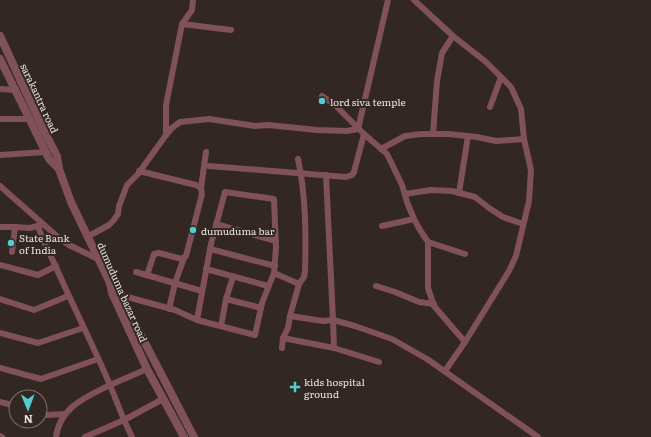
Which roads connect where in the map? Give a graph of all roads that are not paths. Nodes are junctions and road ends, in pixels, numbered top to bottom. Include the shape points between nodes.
1 (193, 0) edge
2 (388, 0) edge
3 (414, 0) edge
4 (182, 24) junction
5 (231, 30) dead end
6 (0, 36) edge
7 (453, 36) junction
8 (0, 59) edge
9 (501, 77) junction
10 (0, 89) edge
11 (15, 90) junction
12 (322, 96) dead end
13 (490, 107) dead end
14 (0, 119) edge
15 (29, 119) junction
16 (358, 129) junction
17 (364, 134) junction
18 (433, 134) junction
19 (166, 135) junction
20 (468, 136) junction
21 (524, 139) junction
22 (381, 149) junction
23 (46, 152) junction
24 (206, 152) dead end
25 (0, 155) edge
26 (298, 159) dead end
27 (210, 166) dead end
28 (59, 169) junction
29 (140, 171) junction
30 (301, 173) junction
31 (326, 175) junction
32 (2, 188) edge
33 (200, 188) junction
34 (459, 193) junction
35 (405, 194) junction
36 (414, 219) junction
37 (216, 224) junction
38 (523, 224) junction
39 (40, 225) junction
40 (382, 226) dead end
41 (16, 227) junction
42 (0, 228) edge
43 (87, 237) junction
44 (276, 241) junction
45 (428, 242) junction
46 (210, 249) junction
47 (12, 252) dead end
48 (465, 254) dead end
49 (184, 258) junction
50 (98, 259) junction
51 (0, 265) edge
52 (56, 266) junction
53 (275, 266) junction
54 (206, 269) junction
55 (136, 272) dead end
56 (274, 274) junction
57 (147, 275) junction
58 (233, 277) junction
59 (110, 283) junction
60 (175, 283) junction
61 (299, 284) junction
62 (268, 286) junction
63 (376, 286) dead end
64 (202, 291) junction
65 (120, 295) junction
66 (68, 296) junction
67 (0, 299) edge
68 (226, 299) junction
69 (434, 304) junction
70 (261, 308) junction
71 (170, 309) junction
72 (290, 316) junction
73 (197, 320) junction
74 (334, 320) junction
75 (221, 326) junction
76 (83, 328) junction
77 (0, 333) edge
78 (283, 338) junction
79 (465, 342) junction
80 (282, 348) dead end
81 (334, 348) junction
82 (98, 359) junction
83 (379, 362) dead end
84 (0, 368) edge
85 (147, 369) junction
86 (444, 371) junction
87 (110, 385) junction
88 (163, 400) junction
89 (65, 414) junction
90 (48, 415) edge
91 (124, 420) junction
92 (56, 437) edge
93 (85, 437) edge
94 (132, 437) edge
95 (184, 437) edge
96 (194, 437) edge
97 (538, 437) edge

1 - 4 street via 192,10
2 - 16 street
3 - 7 street
4 - 5 street
4 - 19 street via 166,106
6 - 28 street, sarakantra road via 57,156
7 - 9 street
7 - 18 street via 442,53
8 - 11 street, sarakantra road
9 - 13 street
9 - 21 street via 511,87 521,109
10 - 11 street
11 - 15 street, sarakantra road
12 - 16 street via 335,105
14 - 15 street
15 - 23 street, sarakantra road
16 - 17 street
16 - 19 street, dumuduma bazar road via 317,130 246,125 209,119 180,122
17 - 22 street
17 - 31 street via 352,176
18 - 20 street
18 - 22 street via 405,136
19 - 29 street, dumuduma bazar road
20 - 21 street via 496,141
20 - 34 street
21 - 38 street via 531,170 529,201
22 - 35 street via 387,154
23 - 25 street
23 - 28 street, sarakantra road
24 - 33 street
26 - 30 street
27 - 30 street
28 - 43 street, sarakantra road
29 - 33 street
29 - 43 street, dumuduma bazar road via 128,185 113,221
30 - 31 street
30 - 61 street via 306,255 304,278
31 - 74 street
32 - 39 street
33 - 49 street via 202,194
34 - 35 street via 431,190
34 - 38 street via 475,197 503,217
35 - 36 street
36 - 40 street
36 - 45 street
37 - 44 street
37 - 44 street via 225,192 274,199
37 - 46 street
38 - 79 street via 516,256 509,271
39 - 41 street via 30,228
39 - 50 street via 69,245
39 - 52 street
41 - 42 street
41 - 47 street
43 - 50 street, dumuduma bazar road
44 - 53 street
45 - 48 street
45 - 69 street via 428,288
46 - 53 street
46 - 54 street
49 - 57 street via 154,254
49 - 60 street
50 - 59 street, dumuduma bazar road
51 - 52 street via 38,275
52 - 66 street
53 - 56 street
54 - 58 street
54 - 64 street
55 - 57 street
56 - 61 street
56 - 62 street
57 - 60 street
58 - 62 street
58 - 68 street
59 - 65 street
59 - 85 street, dumuduma bazar road via 112,293
60 - 64 street
60 - 71 street
61 - 72 street
62 - 70 street
63 - 69 street via 419,302
64 - 73 street
65 - 71 street
65 - 96 street
66 - 67 street via 34,310
66 - 76 street
68 - 70 street
68 - 75 street
69 - 79 street
70 - 75 street via 255,335
71 - 73 street
72 - 74 street
72 - 78 street
73 - 75 street
74 - 81 street
74 - 86 street via 392,339
76 - 77 street via 38,344
76 - 82 street
78 - 80 street
78 - 81 street
79 - 86 street
81 - 83 street
82 - 84 street via 41,379
82 - 87 street
85 - 87 street
85 - 88 street, dumuduma bazar road
86 - 97 street
87 - 89 street via 81,400
87 - 91 street
88 - 91 street
88 - 95 street, dumuduma bazar road
89 - 90 street
89 - 92 street
91 - 93 street
91 - 94 street

